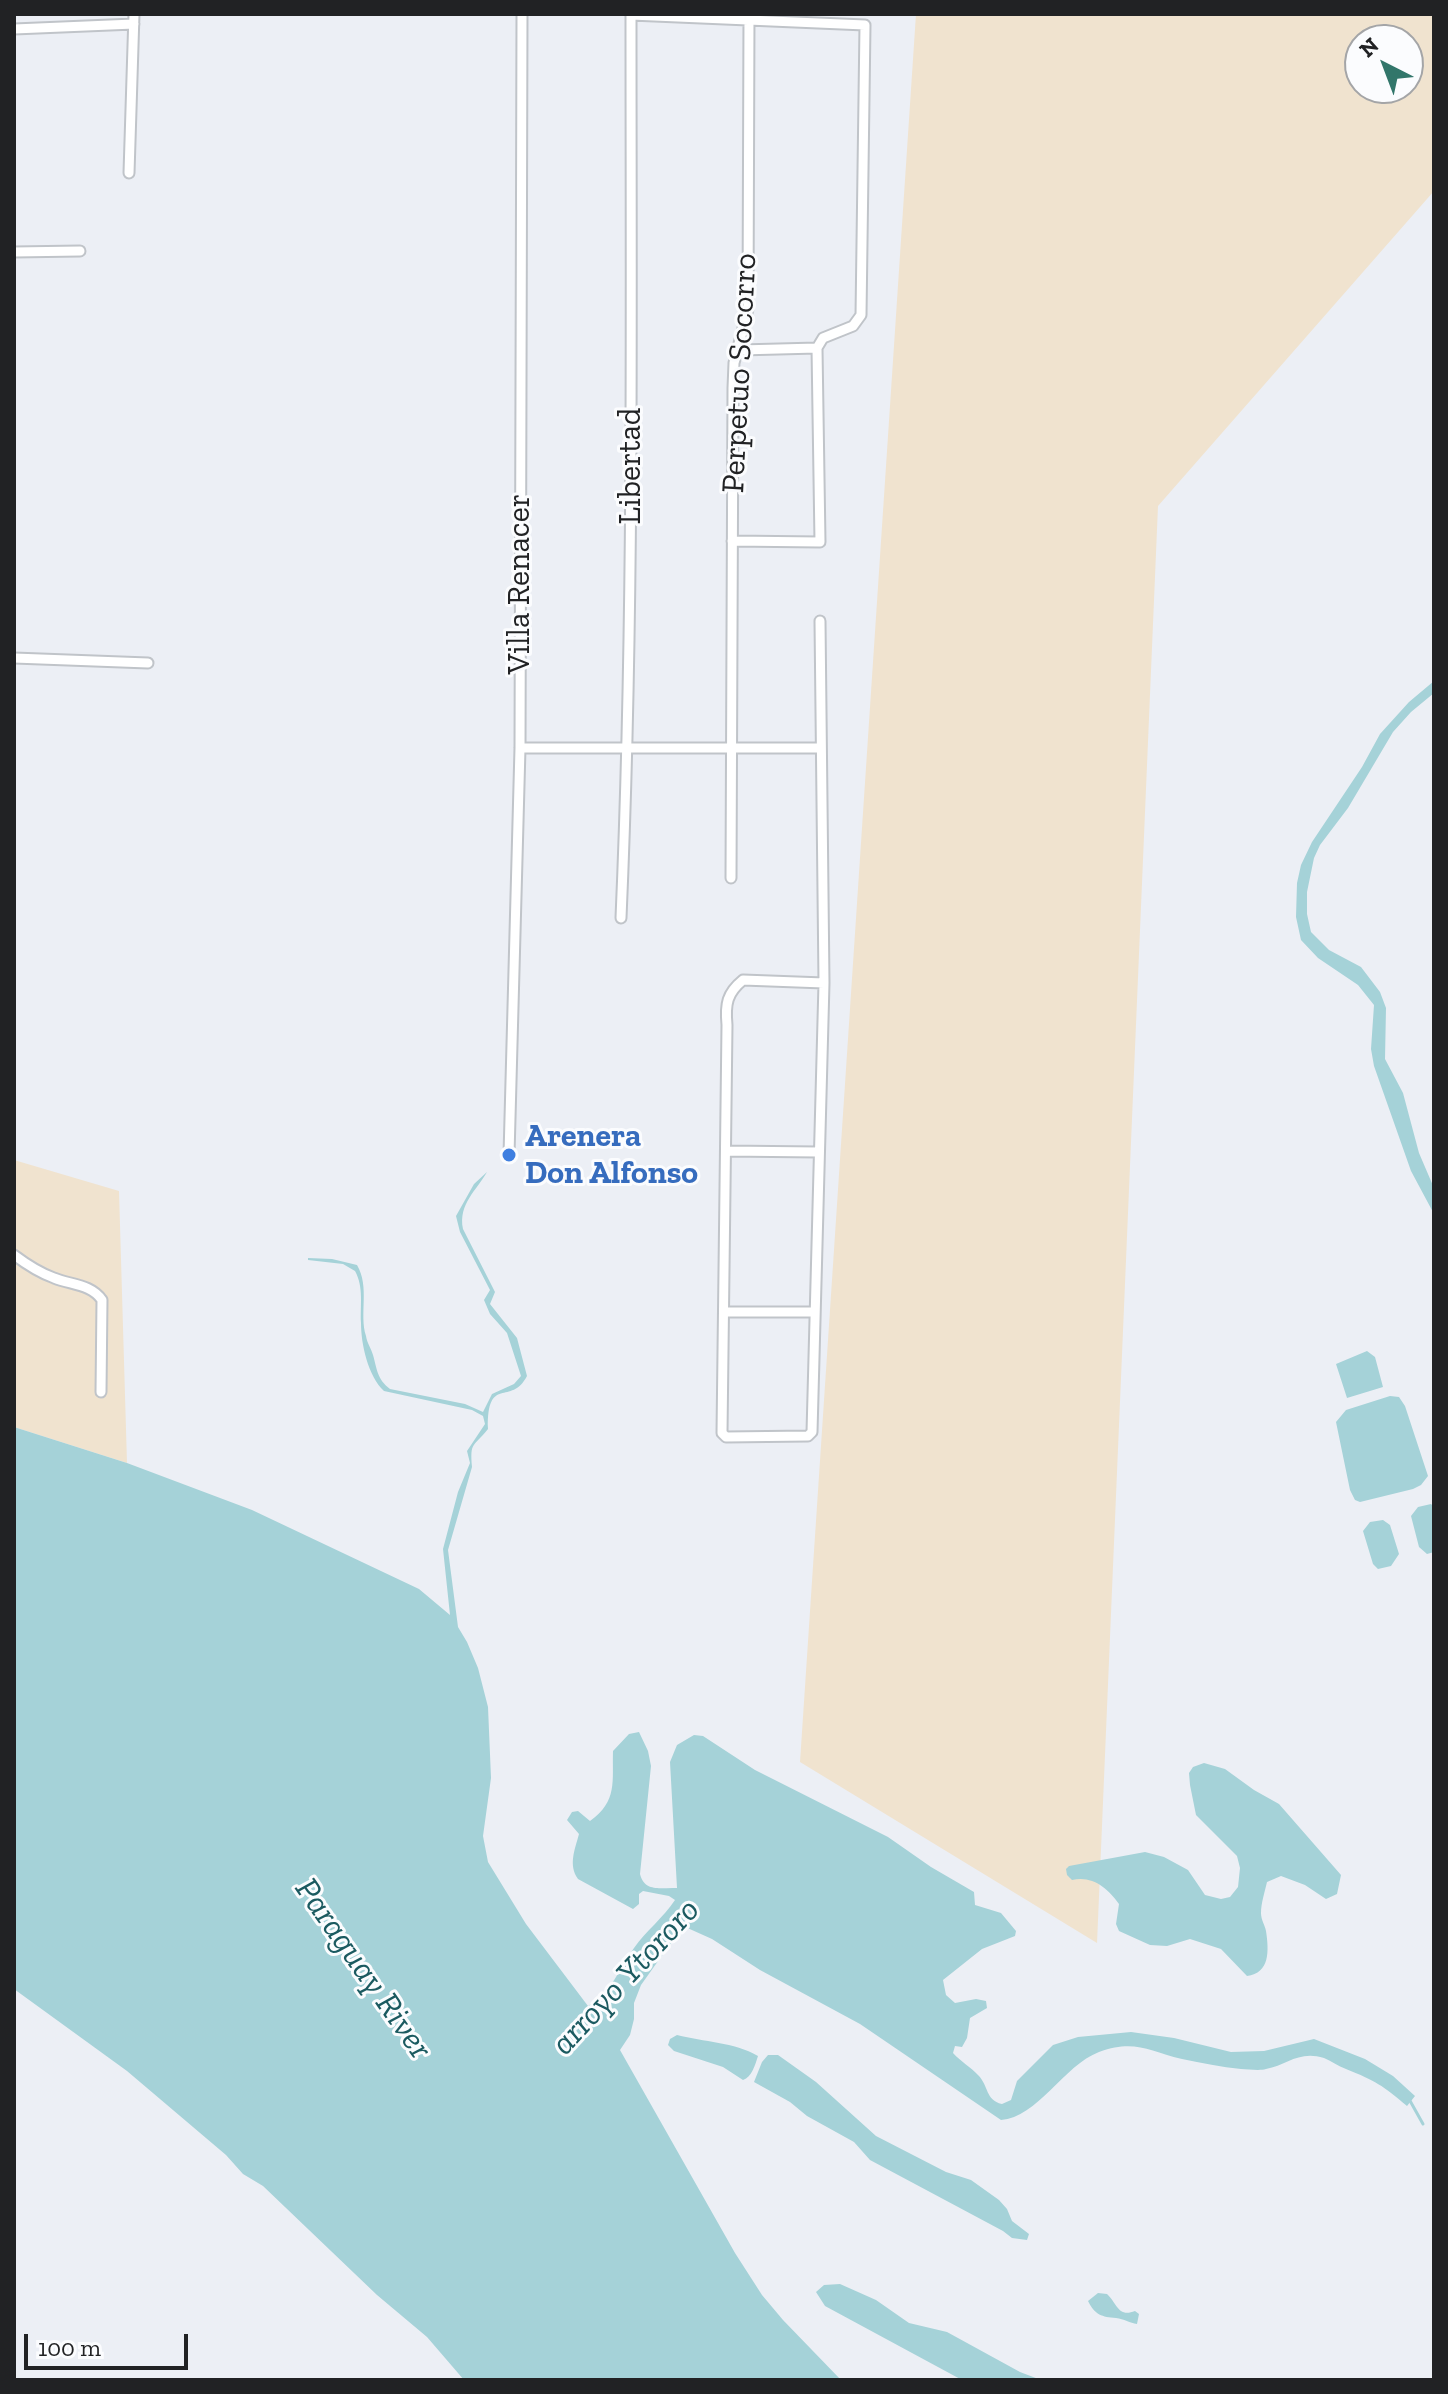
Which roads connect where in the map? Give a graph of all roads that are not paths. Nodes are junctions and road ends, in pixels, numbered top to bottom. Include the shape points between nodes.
1 (522, 14) edge
2 (631, 14) edge
3 (749, 17) edge
4 (134, 19) edge
5 (14, 29) edge
6 (129, 173) dead end
7 (80, 251) dead end
8 (14, 252) edge
9 (817, 348) junction
10 (740, 350) junction
11 (732, 541) junction
12 (820, 621) dead end
13 (14, 658) edge
14 (148, 663) dead end
15 (628, 747) junction
16 (520, 748) junction
17 (730, 748) junction
18 (821, 748) junction
19 (731, 878) dead end
20 (621, 918) dead end
21 (824, 983) junction
22 (726, 1151) junction
23 (818, 1152) junction
24 (509, 1155) dead end
25 (14, 1255) edge
26 (724, 1312) junction
27 (815, 1312) junction
28 (101, 1392) dead end

1 - 16 street, Villa Renacer
2 - 3 street
2 - 15 street, Libertad
3 - 9 street via 865,25 861,315 853,326 823,338
3 - 10 street, Perpetuo Socorro via 748,309
4 - 5 street
4 - 6 street
7 - 8 street
9 - 10 street
9 - 11 street via 820,542
10 - 11 street, Perpetuo Socorro via 734,363
11 - 17 street, Perpetuo Socorro
12 - 18 street
13 - 14 street
15 - 16 street
15 - 17 street
15 - 20 street, Libertad
16 - 24 street, Villa Renacer
17 - 18 street
17 - 19 street, Perpetuo Socorro
18 - 21 street
21 - 22 street via 743,980 729,991
21 - 23 street
22 - 23 street
22 - 26 street
23 - 27 street
25 - 28 street via 102,1300
26 - 27 street
26 - 27 street via 726,1437 811,1435

